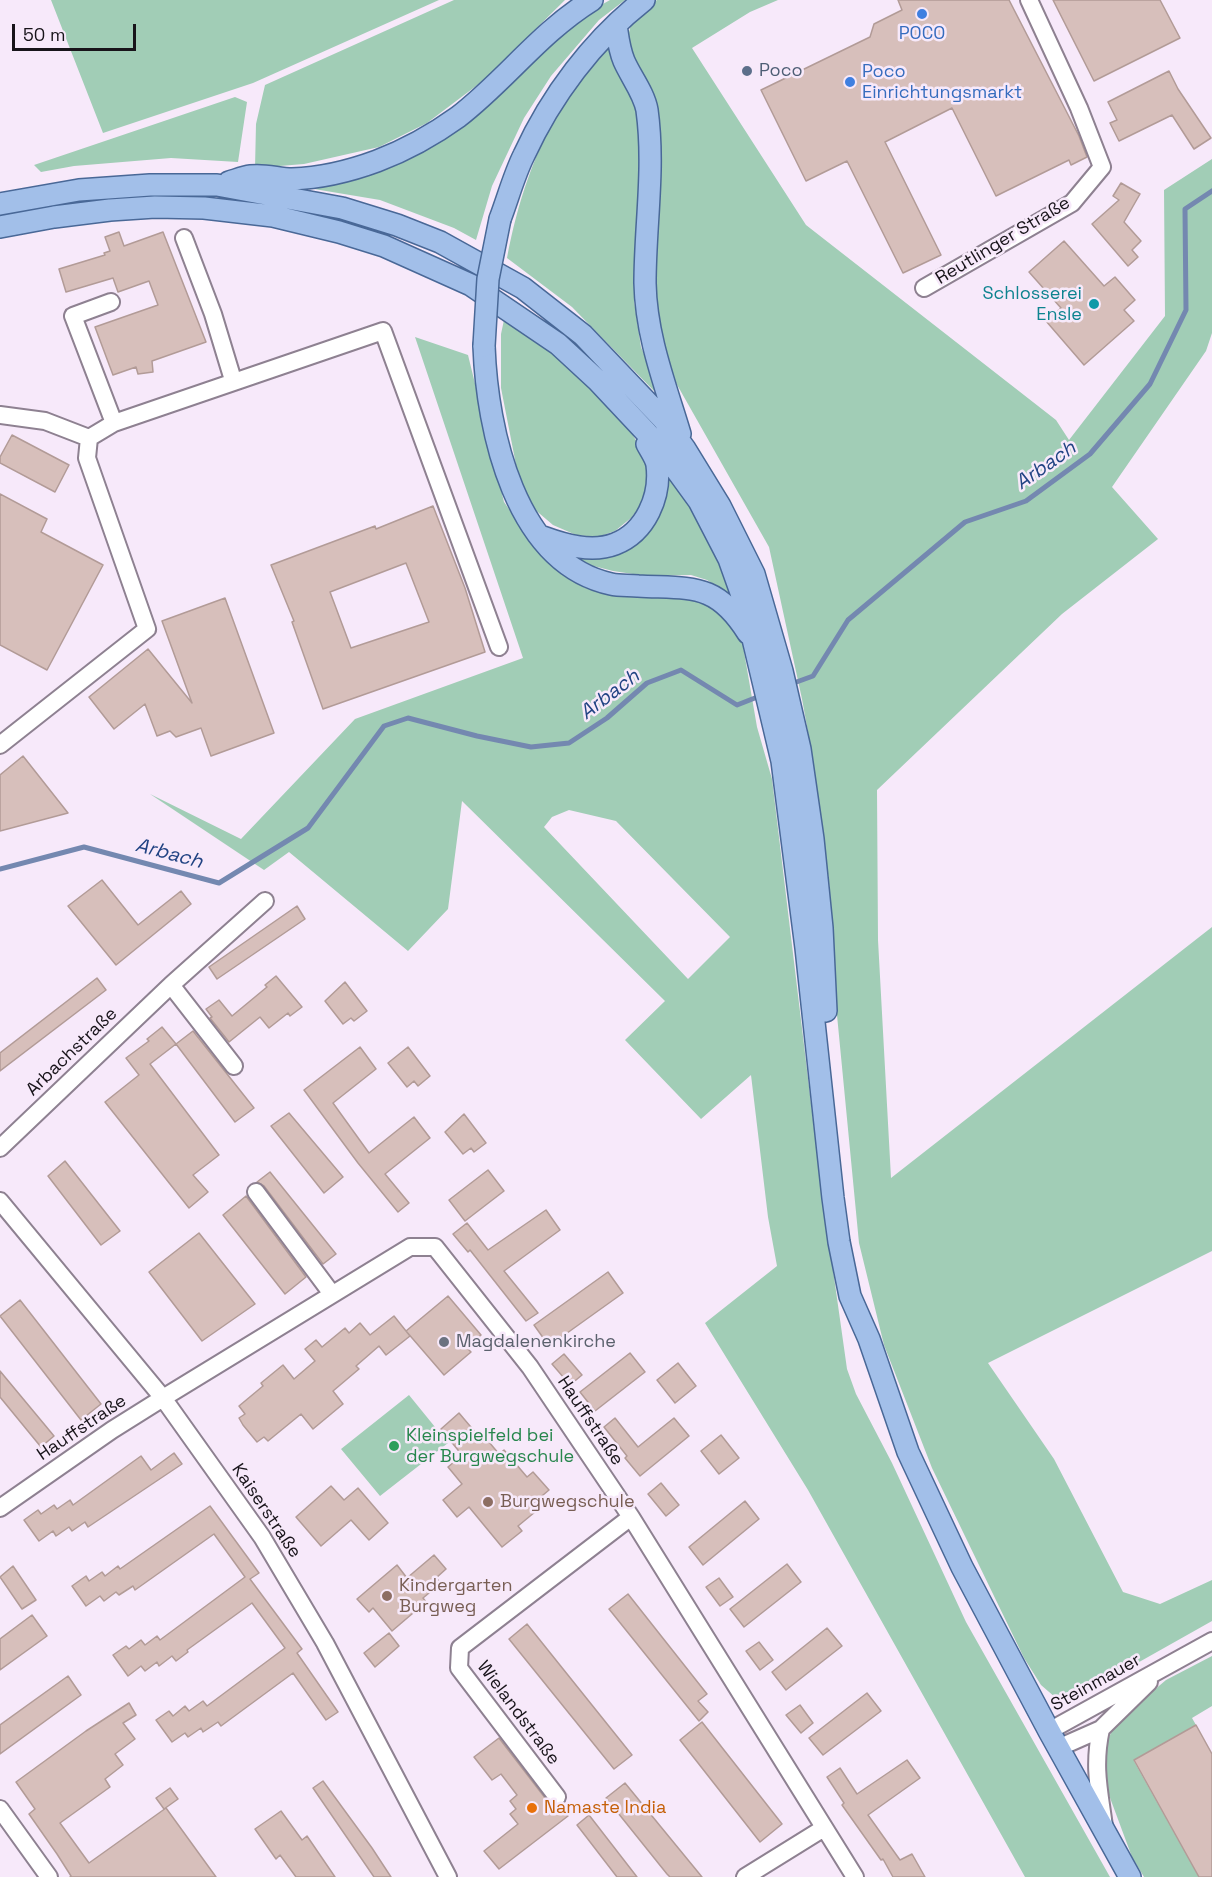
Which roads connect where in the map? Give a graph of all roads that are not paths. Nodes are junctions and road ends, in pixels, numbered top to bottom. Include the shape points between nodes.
1 (592, 0) edge
2 (644, 0) edge
3 (1029, 0) edge
4 (616, 25) junction
5 (217, 185) junction
6 (0, 204) edge
7 (0, 227) edge
8 (184, 238) dead end
9 (924, 288) dead end
10 (111, 302) dead end
11 (233, 380) junction
12 (0, 415) edge
13 (635, 422) junction
14 (114, 423) junction
15 (89, 438) junction
16 (685, 449) junction
17 (540, 536) junction
18 (755, 644) junction
19 (499, 647) dead end
20 (0, 745) edge
21 (265, 901) dead end
22 (171, 985) junction
23 (234, 1066) dead end
24 (0, 1148) edge
25 (256, 1192) dead end
26 (0, 1201) edge
27 (332, 1294) junction
28 (869, 1339) junction
29 (163, 1398) junction
30 (0, 1508) edge
31 (631, 1517) junction
32 (1212, 1641) edge
33 (1163, 1669) junction
34 (1101, 1729) junction
35 (1054, 1740) junction
36 (557, 1797) dead end
37 (0, 1809) edge
38 (824, 1828) junction
39 (1106, 1835) junction
40 (49, 1877) edge
41 (448, 1877) edge
42 (745, 1877) edge
43 (855, 1877) edge
44 (1130, 1877) edge

1 - 5 main road via 540,39 457,117 410,147 327,175 290,179 252,176
2 - 4 main road
3 - 9 street, Reutlinger Straße via 1102,167 1072,203
4 - 16 main road via 624,61 646,108 651,154 645,285 649,324
4 - 17 main road, bridge via 583,60 548,110 524,155 500,219 489,279 485,379 494,432 522,510
5 - 6 main road via 79,190
5 - 16 main road via 342,208 398,225 483,265 523,288 583,335 664,420
7 - 13 main road via 54,217 155,207 273,216 339,232 384,246 471,285 558,344
8 - 11 street
10 - 14 street via 73,316
11 - 14 street
11 - 19 street via 383,330
12 - 15 street via 45,421
13 - 17 main road via 657,462 652,507 637,530 615,544 599,548 564,545
13 - 18 main road via 659,446 699,501 729,560
14 - 15 street
15 - 20 street via 87,458 147,629
16 - 28 main road via 754,574 800,749 822,928 830,1079
17 - 18 main road via 575,570 593,579 613,585 706,591 738,618
18 - 28 main road via 782,761 839,1242 850,1296
21 - 22 street, Arbachstraße
22 - 23 street
22 - 24 street, Arbachstraße
25 - 27 street
26 - 29 street, Kaiserstraße
27 - 29 street, Hauffstraße
27 - 31 street, Hauffstraße via 410,1247 435,1247 530,1367
28 - 35 main road via 909,1452 962,1567
29 - 30 street, Hauffstraße
29 - 41 street, Kaiserstraße via 262,1537 325,1643
31 - 36 street, Wielandstraße via 460,1648 459,1668
31 - 38 street, Hauffstraße
32 - 33 street, Steinmauer
33 - 34 street, Steinmauer
33 - 35 street, Steinmauer
34 - 35 street, Steinmauer
34 - 39 street via 1096,1770
35 - 39 main road
37 - 40 street
38 - 42 street
38 - 43 street, Hauffstraße
39 - 44 main road

